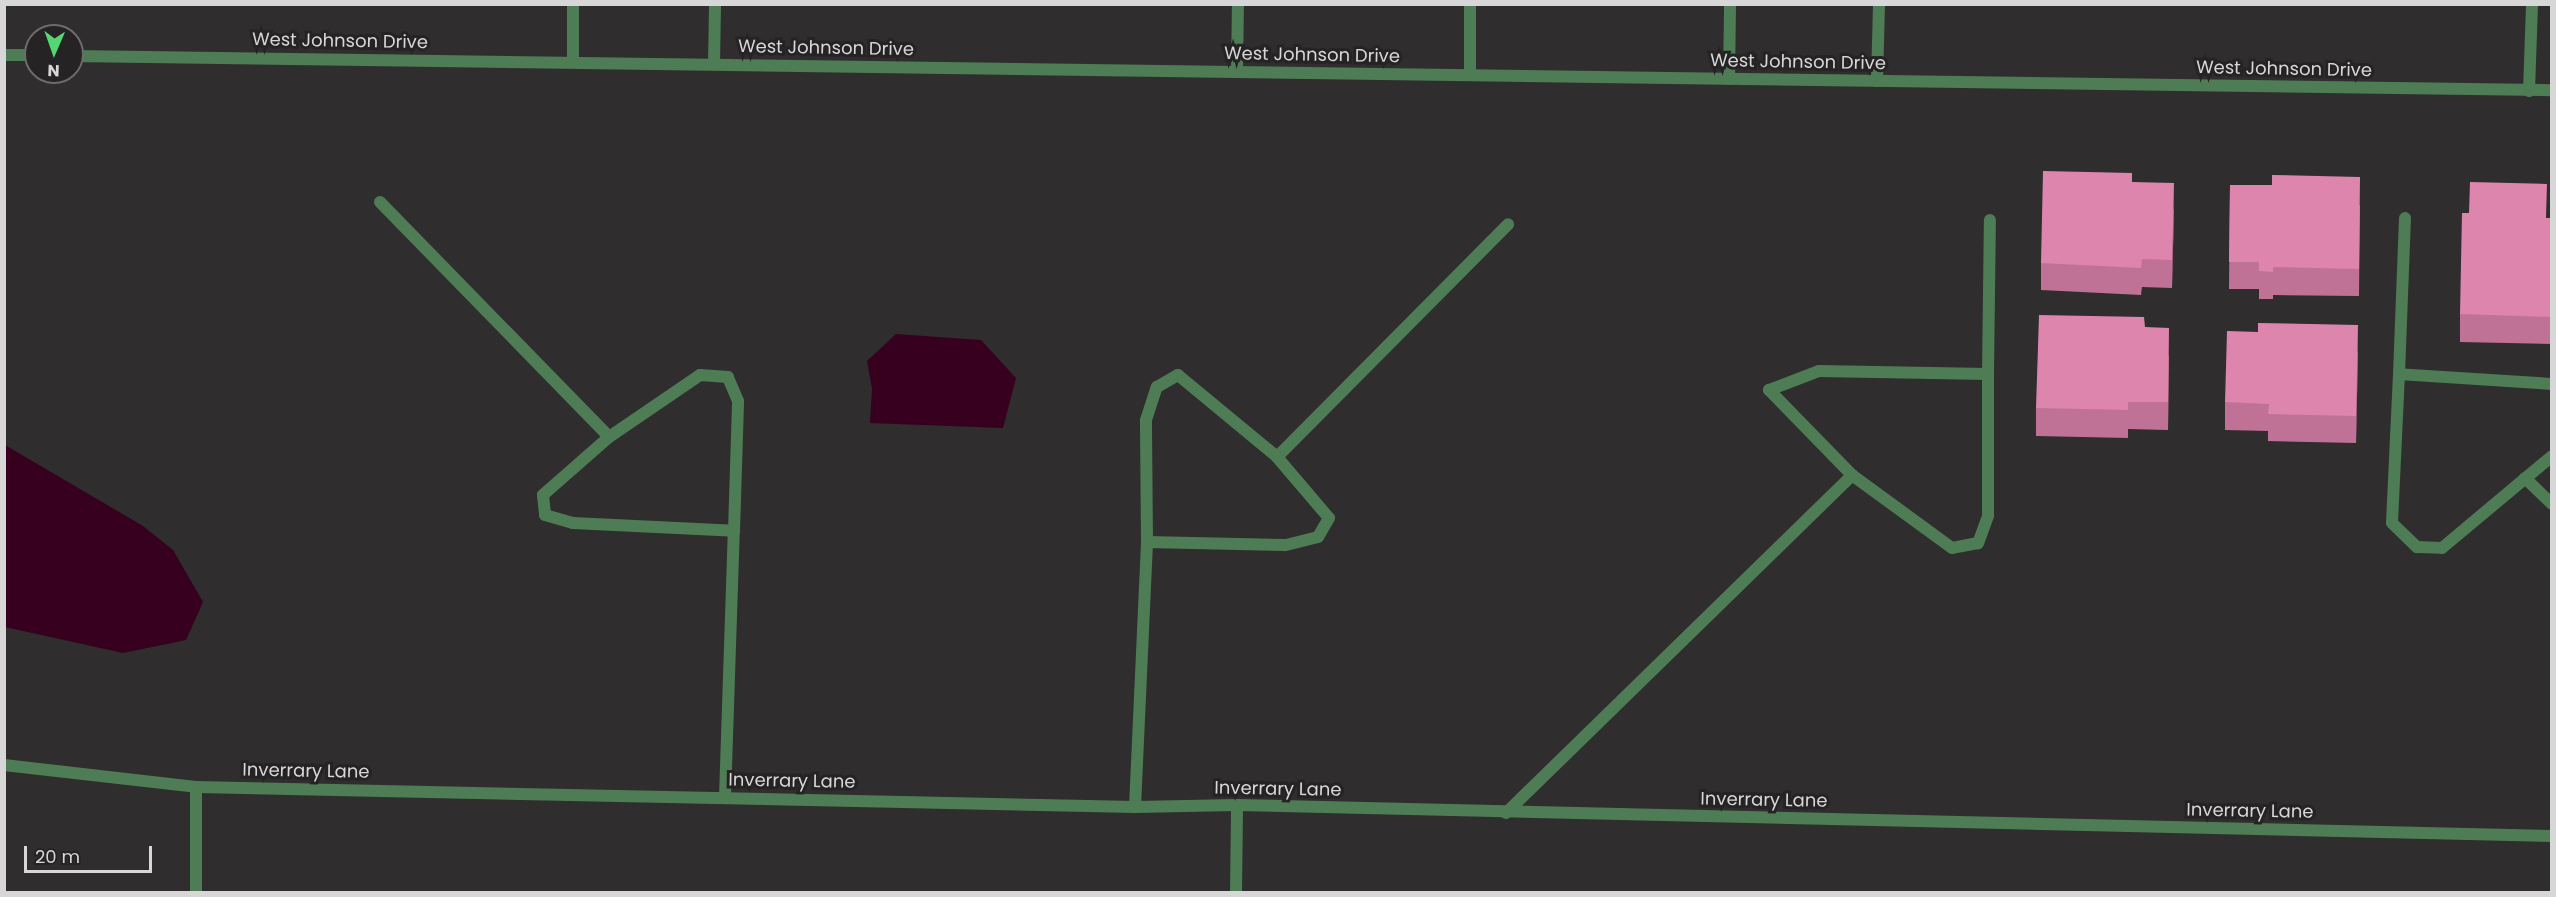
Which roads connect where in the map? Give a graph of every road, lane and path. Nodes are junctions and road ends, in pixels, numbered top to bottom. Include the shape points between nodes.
1 (573, 4) edge
2 (715, 4) edge
3 (1238, 4) edge
4 (1470, 4) edge
5 (1730, 4) edge
6 (1878, 4) edge
7 (2532, 4) edge
8 (4, 55) edge
9 (24, 55) edge
10 (84, 56) edge
11 (573, 62) junction
12 (714, 64) junction
13 (1237, 72) junction
14 (1470, 75) junction
15 (1729, 79) junction
16 (1877, 81) junction
17 (2552, 90) edge
18 (2529, 91) junction
19 (380, 202) dead end
20 (2405, 218) dead end
21 (1990, 220) dead end
22 (1508, 224) dead end
23 (1988, 374) junction
24 (2399, 374) junction
25 (2552, 384) edge
26 (609, 437) junction
27 (2552, 456) edge
28 (1277, 457) junction
29 (1852, 475) junction
30 (2525, 478) junction
31 (2552, 504) edge
32 (735, 531) junction
33 (1147, 542) junction
34 (4, 765) edge
35 (196, 787) junction
36 (725, 797) junction
37 (1238, 805) junction
38 (1135, 807) junction
39 (1506, 813) junction
40 (2552, 836) edge
41 (196, 892) edge
42 (1236, 892) edge

1 - 11 street
2 - 12 street
3 - 13 street
4 - 14 street
5 - 15 street
6 - 16 street
7 - 18 street
8 - 9 street
10 - 11 street, West Johnson Drive
11 - 12 street, West Johnson Drive
12 - 13 street, West Johnson Drive
13 - 14 street, West Johnson Drive
14 - 15 street, West Johnson Drive
15 - 16 street, West Johnson Drive
16 - 18 street, West Johnson Drive
17 - 18 street, West Johnson Drive
19 - 26 street
20 - 24 street
21 - 23 street
22 - 28 street
23 - 29 street via 1988,516 1978,543 1952,548
23 - 29 street via 1819,371 1769,390
24 - 25 street
24 - 30 street via 2392,522 2417,547 2442,548
26 - 32 street via 700,375 728,377 738,401
26 - 32 street via 543,495 545,514 573,523
27 - 30 street
28 - 33 street via 1329,518 1318,537 1286,545
28 - 33 street via 1178,375 1157,387 1146,420
29 - 39 street
30 - 31 street
32 - 36 street
33 - 38 street
34 - 35 street, Inverrary Lane
35 - 36 street, Inverrary Lane
35 - 41 street
36 - 38 street, Inverrary Lane
37 - 38 street, Inverrary Lane
37 - 39 street, Inverrary Lane
37 - 42 street
39 - 40 street, Inverrary Lane

